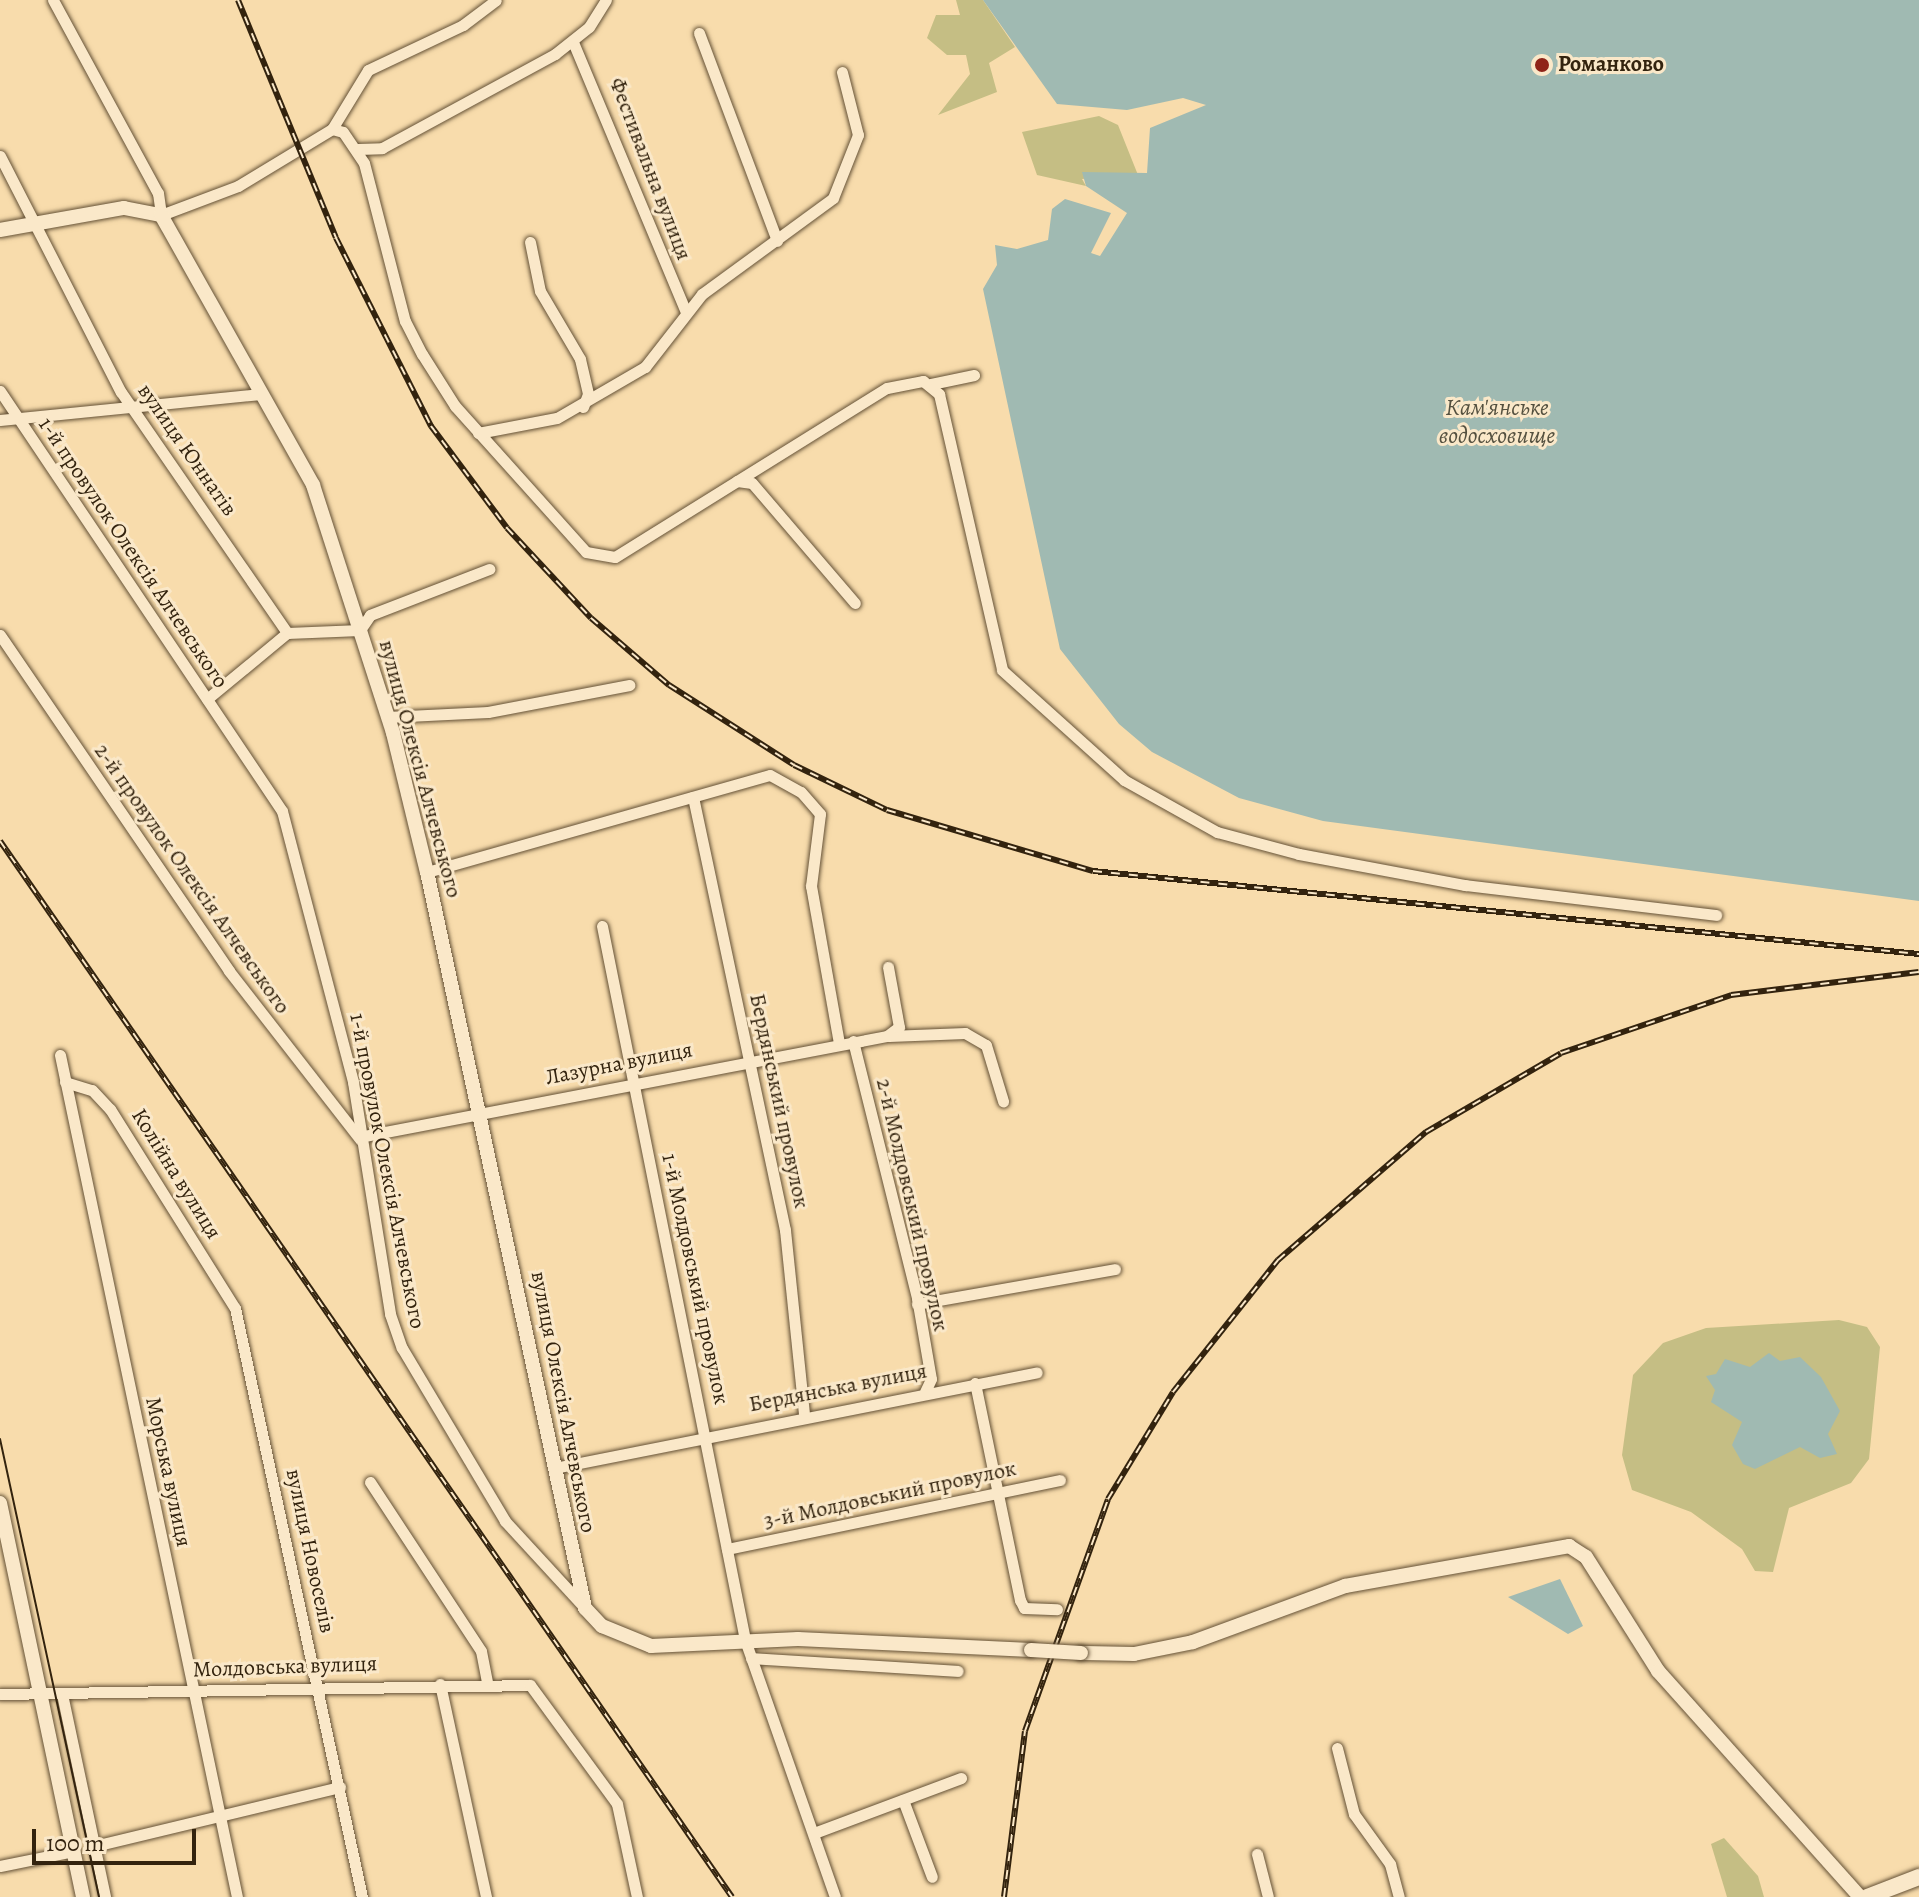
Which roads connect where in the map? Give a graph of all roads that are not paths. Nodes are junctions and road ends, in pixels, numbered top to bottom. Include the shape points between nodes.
1 (53, 0) edge
2 (606, 0) edge
3 (489, 2) edge
4 (699, 33) dead end
5 (573, 42) junction
6 (842, 72) dead end
7 (332, 129) junction
8 (357, 149) junction
9 (0, 156) edge
10 (161, 215) junction
11 (37, 223) junction
12 (0, 230) edge
13 (777, 241) junction
14 (530, 242) dead end
15 (686, 312) junction
16 (974, 375) dead end
17 (931, 384) junction
18 (0, 391) edge
19 (261, 394) junction
20 (131, 405) junction
21 (583, 407) junction
22 (18, 418) junction
23 (0, 420) edge
24 (478, 433) junction
25 (736, 481) junction
26 (489, 569) dead end
27 (855, 603) dead end
28 (360, 630) junction
29 (287, 633) junction
30 (0, 635) edge
31 (629, 685) dead end
32 (207, 699) junction
33 (387, 717) junction
34 (693, 797) junction
35 (427, 872) junction
36 (1716, 915) dead end
37 (602, 926) dead end
38 (888, 967) dead end
39 (887, 1036) junction
40 (853, 1041) junction
41 (839, 1043) junction
42 (60, 1055) dead end
43 (746, 1061) junction
44 (634, 1081) junction
45 (65, 1082) junction
46 (1003, 1101) dead end
47 (483, 1108) junction
48 (359, 1138) junction
49 (1115, 1269) dead end
50 (917, 1304) junction
51 (235, 1308) joint
52 (1037, 1372) dead end
53 (975, 1383) junction
54 (935, 1384) junction
55 (804, 1415) junction
56 (706, 1435) junction
57 (554, 1468) junction
58 (1060, 1480) dead end
59 (370, 1482) dead end
60 (995, 1493) junction
61 (0, 1503) edge
62 (727, 1549) junction
63 (585, 1608) junction
64 (1057, 1609) dead end
65 (745, 1640) junction
66 (751, 1658) junction
67 (958, 1671) dead end
68 (487, 1682) junction
69 (440, 1684) junction
70 (320, 1688) junction
71 (194, 1692) junction
72 (0, 1694) edge
73 (41, 1694) junction
74 (62, 1694) junction
75 (1337, 1748) dead end
76 (961, 1778) dead end
77 (340, 1787) junction
78 (903, 1800) junction
79 (221, 1819) junction
80 (814, 1833) junction
81 (94, 1846) junction
82 (74, 1851) junction
83 (1257, 1854) dead end
84 (0, 1866) edge
85 (932, 1877) dead end
86 (1919, 1877) edge
87 (83, 1897) edge
88 (105, 1897) edge
89 (237, 1897) edge
90 (362, 1897) edge
91 (486, 1897) edge
92 (637, 1897) edge
93 (835, 1897) edge
94 (1268, 1897) edge
95 (1399, 1897) edge
96 (1860, 1897) edge
97 (1867, 1897) edge

1 - 10 street, вулиця Олексія Алчевського via 158,193
2 - 5 street
3 - 7 street via 368,70
4 - 13 street
5 - 8 street via 382,148
5 - 15 street, Фестивальна вулиця
6 - 13 street via 858,135 833,198
7 - 8 street
7 - 10 street via 238,186
8 - 24 street via 405,321
9 - 11 street, вулиця Юннатів
10 - 11 street via 124,208
10 - 19 street, вулиця Олексія Алчевського
11 - 12 street
11 - 20 street, вулиця Юннатів
13 - 15 street
14 - 21 street via 540,291 580,359 588,394
15 - 21 street via 645,367
16 - 17 street
17 - 25 street via 887,388
17 - 36 street via 1002,670 1124,780 1217,832 1299,854 1465,885
18 - 22 street, 1-й провулок Олексія Алчевського
19 - 20 street
19 - 28 street, вулиця Олексія Алчевського via 313,485
20 - 22 street
20 - 29 street, вулиця Юннатів
21 - 24 street via 527,429
22 - 23 street
22 - 32 street, 1-й провулок Олексія Алчевського
24 - 25 street via 586,552 601,559
25 - 27 street via 752,483
26 - 28 street via 370,615
28 - 29 street
28 - 33 street, вулиця Олексія Алчевського
29 - 32 street
30 - 48 street, 2-й провулок Олексія Алчевського via 229,971
31 - 33 street via 488,712
32 - 48 street, 1-й провулок Олексія Алчевського via 282,811 353,1082
33 - 35 street, вулиця Олексія Алчевського
34 - 35 street
34 - 41 street via 763,774 811,801 821,823 812,898
34 - 43 street, Бердянський провулок
35 - 47 street, вулиця Олексія Алчевського
37 - 44 street, 1-й Молдовський провулок
38 - 39 street via 899,1027
39 - 40 street, Лазурна вулиця
39 - 46 street, Лазурна вулиця via 965,1033 986,1045
40 - 41 street, Лазурна вулиця
40 - 50 street, 2-й Молдовський провулок
41 - 43 street, Лазурна вулиця
42 - 45 street, Морська вулиця
43 - 44 street, Лазурна вулиця
43 - 55 street, Бердянський провулок via 794,1284 790,1329
44 - 47 street, Лазурна вулиця
44 - 56 street, 1-й Молдовський провулок
45 - 51 street, Колійна вулиця via 92,1090 110,1109
45 - 71 street, Морська вулиця
47 - 48 street, Лазурна вулиця
47 - 57 street, вулиця Олексія Алчевського
48 - 63 street, 1-й провулок Олексія Алчевського via 402,1348 505,1521
49 - 50 street
50 - 54 street, 2-й Молдовський провулок
51 - 70 street, вулиця Новоселів
52 - 53 street, Бердянська вулиця
53 - 54 street, Бердянська вулиця
53 - 60 street
54 - 55 street, Бердянська вулиця via 925,1392
55 - 56 street, Бердянська вулиця
56 - 57 street, Бердянська вулиця
56 - 62 street, 1-й Молдовський провулок
57 - 63 street, вулиця Олексія Алчевського
58 - 60 street, 3-й Молдовський провулок
59 - 68 street via 481,1651
60 - 62 street, 3-й Молдовський провулок
60 - 64 street via 1024,1608
61 - 73 street
62 - 65 street, 1-й Молдовський провулок
63 - 65 street via 602,1626 651,1646
65 - 66 street, 1-й Молдовський провулок
65 - 96 street, bridge via 1134,1654 1193,1642 1345,1586 1569,1546 1586,1557 1658,1671
66 - 67 street
66 - 80 street, 1-й Молдовський провулок
68 - 69 street, Молдовська вулиця
68 - 92 street, Молдовська вулиця via 530,1685 617,1804
69 - 70 street, Молдовська вулиця
69 - 91 street
70 - 71 street, Молдовська вулиця
70 - 77 street, вулиця Новоселів
71 - 74 street, Молдовська вулиця
71 - 79 street, Морська вулиця
72 - 73 street, Молдовська вулиця
73 - 74 street, Молдовська вулиця
73 - 82 street
74 - 81 street
75 - 95 street via 1354,1814 1390,1864
76 - 78 street
77 - 79 street
77 - 90 street, вулиця Новоселів
78 - 80 street
78 - 85 street
79 - 81 street
79 - 89 street, Морська вулиця
80 - 93 street, 1-й Молдовський провулок
81 - 88 street
82 - 84 street
82 - 87 street
83 - 94 street
86 - 97 main road

